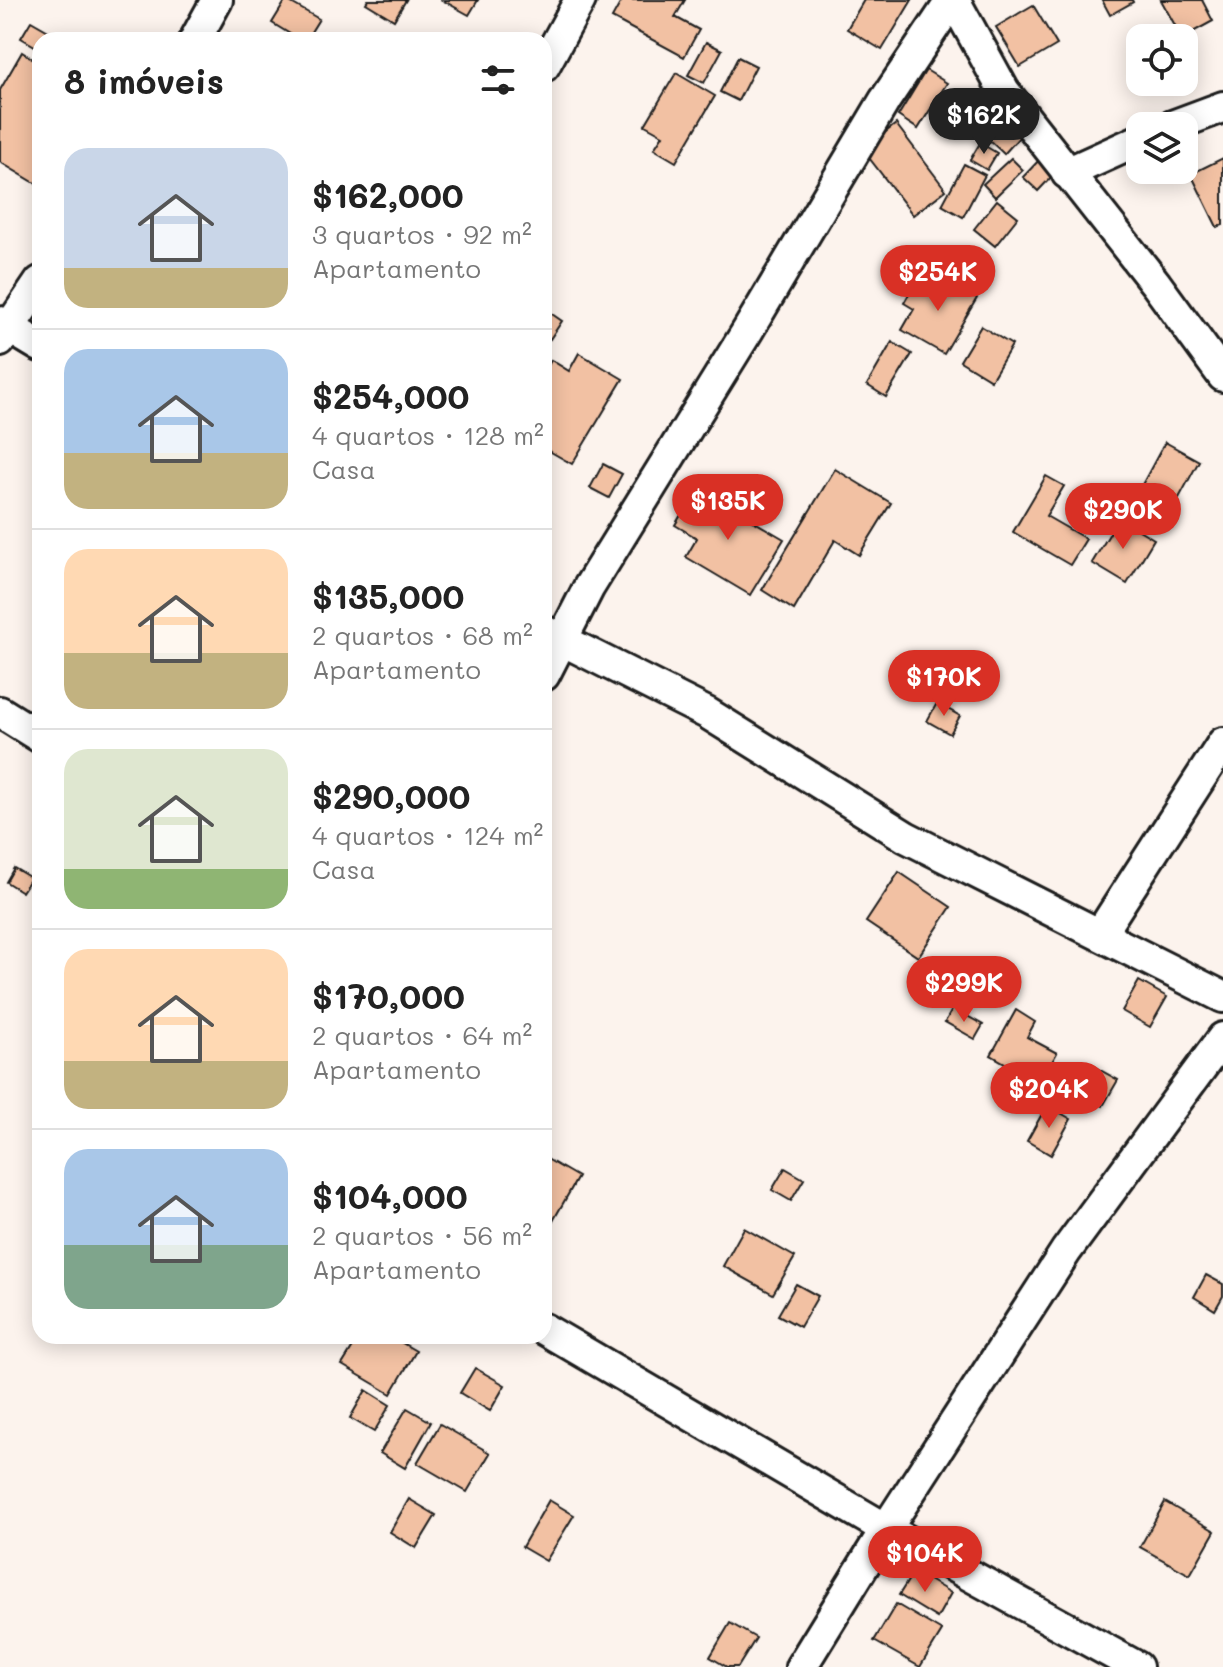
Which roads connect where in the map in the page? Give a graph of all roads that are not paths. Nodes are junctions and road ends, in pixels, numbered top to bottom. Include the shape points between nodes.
1 (217, 0) edge
2 (580, 0) edge
3 (953, 0) edge
4 (199, 32) edge
5 (552, 51) edge
6 (1223, 107) edge
7 (1198, 116) edge
8 (1126, 146) edge
9 (1067, 173) junction
10 (32, 292) edge
11 (3, 330) edge
12 (32, 343) edge
13 (1223, 376) edge
14 (552, 636) edge
15 (0, 712) edge
16 (32, 732) edge
17 (1223, 743) edge
18 (1100, 934) junction
19 (1223, 997) edge
20 (1223, 1038) edge
21 (552, 1334) edge
22 (886, 1529) junction
23 (801, 1667) edge
24 (1137, 1667) edge

1 - 4 street
2 - 5 street
3 - 9 street via 1004,91
3 - 14 street via 885,100 589,587
6 - 7 street
8 - 9 street
9 - 13 street
10 - 11 street
11 - 12 street
14 - 18 street via 707,713 906,837
15 - 16 street
17 - 18 street
18 - 19 street
20 - 22 street via 1066,1251
21 - 22 street
22 - 23 street
22 - 24 street

